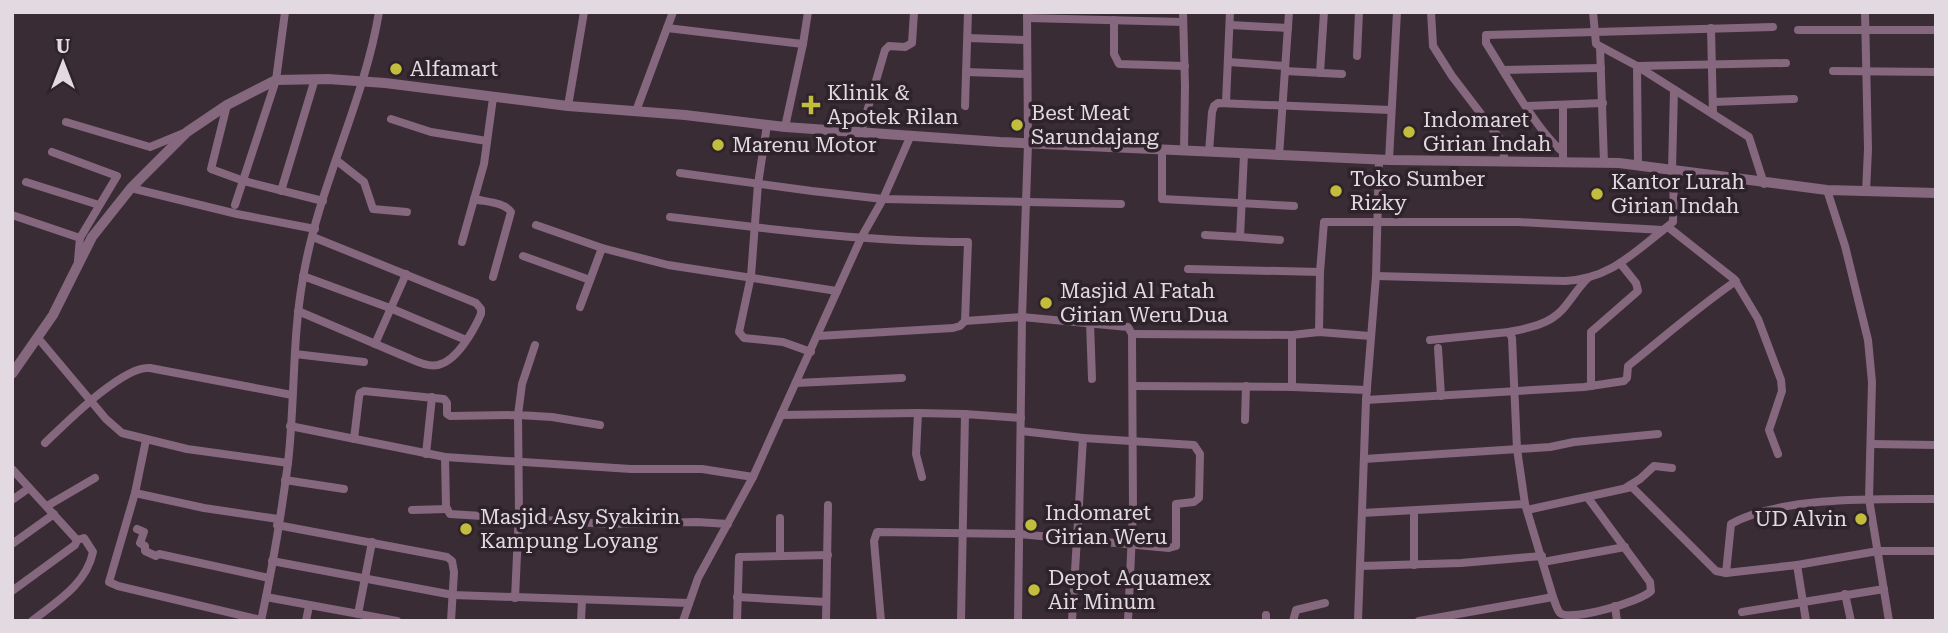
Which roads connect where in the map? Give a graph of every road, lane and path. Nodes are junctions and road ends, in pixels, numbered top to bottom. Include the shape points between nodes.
1 (285, 12) edge
2 (379, 12) edge
3 (584, 12) edge
4 (673, 12) edge
5 (808, 12) edge
6 (914, 12) edge
7 (968, 12) edge
8 (1183, 12) edge
9 (1230, 12) edge
10 (1289, 12) edge
11 (1324, 12) edge
12 (1359, 12) edge
13 (1396, 12) edge
14 (1431, 12) edge
15 (1593, 12) edge
16 (1865, 12) edge
17 (1027, 15) edge
18 (1065, 15) edge
19 (1101, 16) edge
20 (1137, 16) edge
21 (1114, 20) junction
22 (1183, 22) junction
23 (1230, 25) junction
24 (1773, 27) dead end
25 (667, 28) junction
26 (1288, 28) junction
27 (1711, 28) junction
28 (1864, 29) junction
29 (1798, 30) dead end
30 (1936, 30) edge
31 (1594, 31) junction
32 (968, 38) junction
33 (1026, 40) junction
34 (803, 44) junction
35 (1600, 47) junction
36 (1357, 57) dead end
37 (1228, 62) junction
38 (1786, 63) dead end
39 (1712, 64) junction
40 (1185, 66) junction
41 (1637, 66) junction
42 (1285, 68) junction
43 (1601, 68) junction
44 (1503, 70) junction
45 (1833, 71) dead end
46 (1865, 71) junction
47 (966, 72) junction
48 (1936, 72) edge
49 (1320, 73) junction
50 (1027, 74) junction
51 (1342, 74) dead end
52 (315, 79) junction
53 (276, 80) junction
54 (362, 81) junction
55 (1674, 90) junction
56 (493, 98) junction
57 (1794, 99) dead end
58 (1226, 102) junction
59 (1713, 102) junction
60 (1602, 103) junction
61 (227, 105) junction
62 (1563, 105) junction
63 (568, 106) junction
64 (965, 106) dead end
65 (1283, 106) junction
66 (1527, 106) junction
67 (1391, 110) junction
68 (636, 111) junction
69 (1713, 114) junction
70 (391, 119) dead end
71 (66, 122) dead end
72 (767, 125) junction
73 (785, 127) junction
74 (187, 132) junction
75 (861, 132) junction
76 (911, 135) junction
77 (487, 141) junction
78 (1028, 144) junction
79 (1162, 150) junction
80 (1184, 151) junction
81 (52, 152) dead end
82 (1209, 152) junction
83 (1244, 154) junction
84 (1279, 156) junction
85 (1563, 157) junction
86 (336, 160) junction
87 (1384, 160) junction
88 (1505, 162) junction
89 (1604, 163) junction
90 (1638, 166) junction
91 (1673, 170) junction
92 (680, 173) dead end
93 (244, 181) junction
94 (26, 182) dead end
95 (758, 184) junction
96 (1764, 184) junction
97 (131, 188) junction
98 (1827, 190) junction
99 (281, 191) junction
100 (1866, 192) junction
101 (1936, 193) edge
102 (474, 199) junction
103 (883, 199) junction
104 (323, 201) junction
105 (1025, 203) junction
106 (1242, 203) junction
107 (1121, 204) dead end
108 (99, 205) junction
109 (235, 205) dead end
110 (1294, 206) dead end
111 (407, 212) dead end
112 (12, 215) edge
113 (670, 218) dead end
114 (1378, 221) junction
115 (536, 225) dead end
116 (755, 228) junction
117 (1666, 229) junction
118 (314, 233) junction
119 (1205, 235) dead end
120 (80, 237) junction
121 (861, 237) junction
122 (1240, 237) junction
123 (1280, 240) dead end
124 (462, 242) dead end
125 (602, 248) junction
126 (523, 256) dead end
127 (1620, 263) junction
128 (77, 265) junction
129 (1188, 269) dead end
130 (1320, 272) junction
131 (406, 274) junction
132 (1376, 275) junction
133 (303, 276) junction
134 (493, 276) dead end
135 (751, 276) junction
136 (1588, 279) junction
137 (590, 280) junction
138 (1736, 281) junction
139 (837, 291) junction
140 (580, 307) dead end
141 (390, 308) junction
142 (298, 311) junction
143 (1022, 317) junction
144 (965, 320) junction
145 (1090, 322) junction
146 (1319, 332) junction
147 (1509, 332) junction
148 (1132, 334) junction
149 (1292, 335) junction
150 (818, 336) junction
151 (1370, 336) junction
152 (38, 338) junction
153 (466, 340) junction
154 (1430, 340) dead end
155 (375, 344) junction
156 (535, 345) dead end
157 (1438, 348) dead end
158 (811, 352) junction
159 (295, 354) junction
160 (364, 362) dead end
161 (12, 374) edge
162 (902, 378) dead end
163 (1092, 379) dead end
164 (796, 383) junction
165 (1133, 386) junction
166 (1246, 386) junction
167 (1591, 386) junction
168 (1292, 387) junction
169 (1367, 390) junction
170 (1516, 392) junction
171 (292, 394) junction
172 (1441, 396) junction
173 (432, 397) junction
174 (1366, 400) junction
175 (92, 401) junction
176 (918, 412) junction
177 (965, 414) junction
178 (518, 415) junction
179 (781, 415) junction
180 (1021, 418) junction
181 (1245, 420) dead end
182 (600, 425) dead end
183 (290, 426) junction
184 (1021, 431) junction
185 (1658, 435) dead end
186 (1083, 438) junction
187 (354, 439) junction
188 (146, 440) junction
189 (1133, 441) junction
190 (44, 443) dead end
191 (1871, 444) junction
192 (1936, 445) edge
193 (1517, 449) junction
194 (426, 454) junction
195 (1778, 454) dead end
196 (445, 457) junction
197 (1364, 459) junction
198 (288, 463) junction
199 (519, 463) junction
200 (1672, 468) dead end
201 (12, 469) edge
202 (753, 477) junction
203 (922, 477) dead end
204 (95, 478) dead end
205 (285, 480) junction
206 (1628, 487) junction
207 (29, 488) junction
208 (344, 489) dead end
209 (135, 493) junction
210 (1588, 498) junction
211 (1869, 499) junction
212 (1936, 499) edge
213 (12, 500) edge
214 (828, 505) dead end
215 (47, 506) junction
216 (1526, 507) junction
217 (447, 509) junction
218 (412, 510) dead end
219 (1414, 511) junction
220 (1362, 513) junction
221 (54, 514) junction
222 (780, 518) dead end
223 (519, 519) junction
224 (278, 522) junction
225 (728, 524) junction
226 (137, 529) dead end
227 (964, 533) junction
228 (1019, 534) junction
229 (1077, 539) junction
230 (77, 540) junction
231 (372, 542) junction
232 (1132, 543) junction
233 (12, 544) edge
234 (1625, 547) junction
235 (1878, 551) junction
236 (1936, 551) edge
237 (828, 555) junction
238 (780, 556) junction
239 (1542, 559) junction
240 (272, 561) junction
241 (1414, 565) junction
242 (1797, 565) junction
243 (1361, 566) junction
244 (1726, 573) junction
245 (269, 578) junction
246 (365, 578) junction
247 (1884, 589) junction
248 (12, 591) edge
249 (1845, 594) junction
250 (453, 595) junction
251 (266, 597) junction
252 (737, 597) junction
253 (1553, 597) junction
254 (515, 598) junction
255 (582, 601) junction
256 (826, 602) junction
257 (1325, 603) dead end
258 (1803, 603) junction
259 (309, 606) junction
260 (688, 606) junction
261 (1615, 606) junction
262 (1742, 612) dead end
263 (358, 614) junction
264 (344, 616) edge
265 (1559, 617) edge
266 (378, 619) edge
267 (261, 620) edge
268 (32, 621) edge
269 (306, 621) edge
270 (397, 621) edge
271 (451, 621) edge
272 (581, 621) edge
273 (686, 621) edge
274 (737, 621) edge
275 (826, 621) edge
276 (881, 621) edge
277 (961, 621) edge
278 (1018, 621) edge
279 (1072, 621) edge
280 (1128, 621) edge
281 (1293, 621) edge
282 (1358, 621) edge
283 (1419, 621) edge
284 (1617, 621) edge
285 (1806, 621) edge
286 (1851, 621) edge
287 (1889, 621) edge

1 - 53 street
2 - 54 street
3 - 63 street
4 - 25 street
5 - 34 street
6 - 75 street via 912,43 885,50
7 - 32 street
8 - 22 street
9 - 23 street
10 - 26 street
11 - 49 street
12 - 36 street
13 - 67 street
14 - 88 street via 1433,46 1501,140
15 - 31 street
16 - 28 street
17 - 18 street
17 - 33 street
18 - 19 street
19 - 21 street
20 - 21 street
20 - 22 street
21 - 40 street via 1114,54 1119,64
22 - 40 street
23 - 26 street
23 - 37 street
24 - 27 street
25 - 34 street
25 - 68 street
26 - 42 street
27 - 31 street
27 - 39 street
28 - 29 street
28 - 30 street
28 - 46 street
31 - 35 street
31 - 44 street via 1486,35
32 - 33 street
32 - 47 street
33 - 50 street
34 - 73 street
35 - 41 street
35 - 43 street
37 - 42 street
37 - 58 street
38 - 39 street
39 - 41 street
39 - 59 street
40 - 80 street
41 - 55 street
41 - 90 street
42 - 49 street
42 - 65 street
43 - 44 street
43 - 60 street
44 - 66 street
45 - 46 street
46 - 48 street
46 - 100 street
47 - 50 street
47 - 64 street
49 - 51 street
50 - 78 street
52 - 53 street
52 - 54 street
52 - 99 street
53 - 61 street
53 - 93 street
54 - 56 street
54 - 86 street
55 - 69 street
55 - 91 street
56 - 63 street
56 - 77 street
57 - 59 street
58 - 65 street
58 - 82 street via 1214,106
59 - 69 street
60 - 62 street
60 - 89 street
61 - 74 street
61 - 93 street via 210,168
62 - 66 street
62 - 85 street
63 - 68 street
65 - 67 street
65 - 84 street
66 - 85 street
67 - 87 street
68 - 72 street
69 - 96 street via 1749,137
70 - 77 street via 431,132
71 - 74 street via 150,147
72 - 73 street
72 - 95 street
73 - 75 street
74 - 97 street
75 - 76 street
76 - 78 street
76 - 103 street
77 - 102 street
78 - 79 street
78 - 105 street
79 - 80 street
79 - 106 street via 1162,199
80 - 82 street
81 - 108 street via 117,176
82 - 83 street
83 - 84 street
83 - 106 street
84 - 87 street
85 - 88 street
85 - 89 street
86 - 104 street
86 - 111 street via 364,182 373,209
87 - 88 street
87 - 114 street
89 - 90 street
90 - 91 street
91 - 96 street
91 - 117 street via 1674,216
92 - 95 street
93 - 99 street
93 - 109 street
94 - 108 street
95 - 103 street
95 - 116 street
96 - 98 street
97 - 118 street
97 - 128 street via 100,226
98 - 100 street
98 - 191 street via 1868,340
99 - 104 street
100 - 101 street
102 - 124 street
102 - 134 street via 511,212
103 - 105 street
103 - 121 street
104 - 118 street
105 - 107 street
105 - 143 street
106 - 110 street
106 - 122 street
108 - 120 street
112 - 120 street
113 - 116 street
114 - 117 street
114 - 130 street via 1324,222
114 - 132 street
115 - 125 street
116 - 121 street
116 - 135 street
117 - 127 street
117 - 138 street
118 - 131 street
118 - 133 street
119 - 122 street
120 - 128 street
121 - 139 street
121 - 144 street via 968,242
122 - 123 street
125 - 135 street via 668,265
125 - 137 street
126 - 137 street
127 - 136 street
127 - 167 street via 1638,290 1591,332
128 - 152 street
129 - 130 street
130 - 146 street
131 - 141 street
131 - 153 street via 479,305 481,314
132 - 136 street
132 - 151 street
133 - 141 street
133 - 142 street
135 - 139 street
135 - 158 street via 740,335
136 - 147 street via 1555,316
137 - 140 street
138 - 167 street via 1628,366 1625,380
138 - 195 street via 1758,319 1781,380 1780,400 1769,430
139 - 150 street
141 - 153 street
141 - 155 street
142 - 155 street
142 - 159 street
143 - 144 street
143 - 145 street
143 - 180 street
144 - 150 street via 953,328
145 - 148 street via 1128,327
145 - 163 street
146 - 149 street
146 - 151 street
147 - 154 street
147 - 170 street
148 - 149 street
148 - 165 street
149 - 168 street
150 - 158 street
151 - 169 street
152 - 161 street
152 - 175 street
153 - 155 street via 451,358 436,365 422,364
156 - 178 street
157 - 172 street
158 - 164 street
159 - 160 street
159 - 171 street
162 - 164 street
164 - 179 street
165 - 166 street
165 - 189 street
166 - 168 street
166 - 181 street
167 - 170 street
168 - 169 street
169 - 174 street
170 - 172 street
170 - 193 street
171 - 175 street via 144,367 126,374
171 - 183 street
172 - 174 street
173 - 178 street via 446,400 450,416
173 - 187 street via 360,393
173 - 194 street
174 - 197 street
175 - 188 street via 117,430
175 - 190 street
176 - 177 street
176 - 179 street
176 - 203 street via 916,454
177 - 180 street
177 - 227 street
178 - 182 street
178 - 199 street
179 - 202 street
180 - 184 street
183 - 187 street
183 - 198 street
184 - 186 street
184 - 228 street
185 - 193 street
186 - 189 street
186 - 229 street
187 - 194 street
188 - 198 street
188 - 209 street
189 - 232 street
189 - 232 street via 1194,445 1200,454 1200,495 1194,502 1176,504 1175,547
191 - 192 street
191 - 211 street
193 - 197 street
193 - 216 street
194 - 196 street
196 - 199 street
196 - 217 street
197 - 220 street
198 - 205 street
199 - 202 street via 702,470
199 - 223 street
200 - 206 street via 1654,466
201 - 207 street
202 - 225 street
204 - 215 street
205 - 208 street
205 - 224 street
206 - 210 street
206 - 244 street via 1716,571
207 - 213 street
207 - 215 street
209 - 224 street
209 - 267 street via 110,583
210 - 216 street
210 - 234 street
211 - 212 street
211 - 235 street
211 - 244 street via 1819,502 1736,522 1730,528
214 - 237 street
215 - 221 street
216 - 219 street
216 - 239 street
217 - 218 street
217 - 223 street via 456,516
219 - 220 street
219 - 241 street
220 - 243 street
221 - 230 street
221 - 233 street
222 - 238 street
223 - 225 street
223 - 254 street
224 - 231 street
224 - 240 street
225 - 260 street
226 - 245 street via 144,532 140,543 145,551 156,556 186,558
227 - 228 street
227 - 276 street via 877,532
227 - 277 street
228 - 229 street
228 - 278 street
229 - 232 street
229 - 279 street
230 - 248 street
230 - 268 street via 86,540 93,552 82,578
231 - 246 street
231 - 250 street via 447,557 454,566
232 - 280 street
234 - 239 street
234 - 261 street via 1651,590 1643,598
235 - 236 street
235 - 242 street
235 - 247 street
237 - 238 street
237 - 256 street
238 - 252 street via 739,557
239 - 241 street
239 - 253 street
240 - 245 street
240 - 246 street
241 - 243 street
242 - 244 street
242 - 258 street
243 - 282 street
245 - 251 street
246 - 250 street
246 - 263 street
247 - 249 street
247 - 287 street
249 - 258 street
249 - 286 street
250 - 254 street
250 - 271 street
251 - 259 street
251 - 267 street
252 - 256 street
252 - 274 street
253 - 265 street
253 - 283 street
254 - 255 street
255 - 260 street
255 - 272 street
256 - 275 street
257 - 281 street via 1296,610
258 - 262 street
258 - 285 street
259 - 264 street
259 - 269 street
260 - 273 street
261 - 265 street
261 - 284 street
263 - 264 street
263 - 266 street
266 - 270 street

